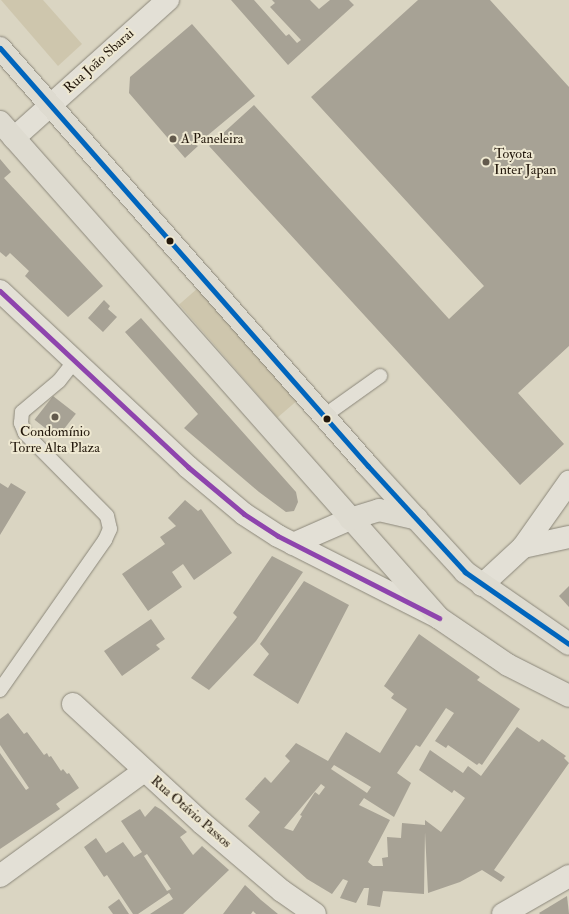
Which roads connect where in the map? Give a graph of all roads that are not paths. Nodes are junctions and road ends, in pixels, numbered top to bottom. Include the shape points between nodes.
1 (168, 0) edge
2 (0, 48) edge
3 (50, 104) junction
4 (7, 130) edge
5 (0, 290) edge
6 (76, 359) junction
7 (380, 376) dead end
8 (324, 416) junction
9 (569, 482) edge
10 (350, 519) junction
11 (417, 519) junction
12 (569, 537) edge
13 (293, 544) junction
14 (523, 547) junction
15 (482, 585) junction
16 (439, 618) junction
17 (569, 644) edge
18 (0, 690) edge
19 (569, 696) edge
20 (73, 704) dead end
21 (144, 771) junction
22 (0, 876) edge
23 (569, 876) edge
24 (315, 914) edge
25 (502, 914) edge

1 - 3 street, Rua João Sbarai
2 - 3 main road
3 - 4 street, Rua João Sbarai
3 - 8 main road
4 - 10 main road
5 - 6 street
6 - 13 street via 188,467 244,514
6 - 18 lane via 59,381 22,412 21,423 25,433 107,516 110,530
7 - 8 lane
8 - 11 main road
9 - 14 street
10 - 11 main road via 379,510
10 - 13 street
10 - 16 main road
11 - 15 main road via 465,572
12 - 14 street
13 - 16 street
14 - 15 street
15 - 17 main road
16 - 19 main road via 508,665
20 - 21 street, Rua Otávio Passos
21 - 22 street
21 - 24 street, Rua Otávio Passos via 282,891
23 - 25 street

